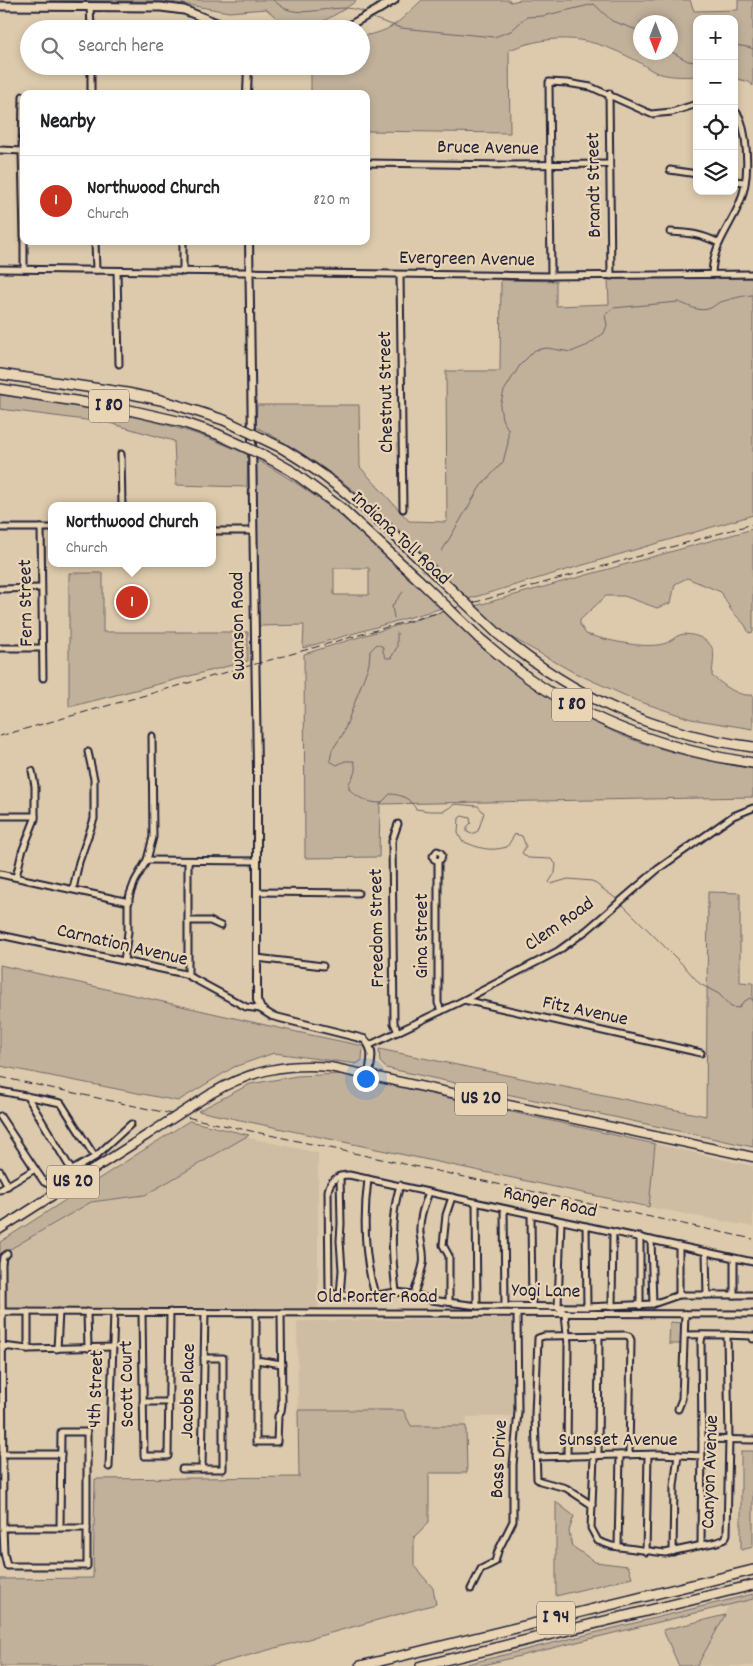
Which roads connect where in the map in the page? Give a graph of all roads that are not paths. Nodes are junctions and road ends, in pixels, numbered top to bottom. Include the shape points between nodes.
1 (394, 0) edge
2 (0, 6) edge
3 (90, 6) junction
4 (379, 9) joint
5 (90, 20) edge
6 (211, 20) edge
7 (359, 20) edge
8 (91, 75) edge
9 (248, 75) edge
10 (91, 90) edge
11 (247, 90) edge
12 (608, 93) junction
13 (694, 105) edge
14 (738, 114) edge
15 (0, 150) edge
16 (20, 151) edge
17 (370, 162) edge
18 (609, 164) junction
19 (550, 165) junction
20 (670, 170) dead end
21 (693, 173) edge
22 (738, 181) edge
23 (745, 182) junction
24 (670, 232) dead end
25 (719, 243) junction
26 (24, 245) edge
27 (94, 245) edge
28 (182, 245) edge
29 (249, 245) edge
30 (0, 269) edge
31 (24, 269) junction
32 (96, 270) junction
33 (118, 271) junction
34 (183, 272) junction
35 (250, 272) junction
36 (400, 274) junction
37 (712, 274) junction
38 (753, 274) edge
39 (551, 276) junction
40 (611, 276) junction
41 (119, 364) dead end
42 (0, 374) edge
43 (0, 389) edge
44 (122, 454) dead end
45 (122, 502) edge
46 (403, 509) dead end
47 (0, 528) edge
48 (41, 528) junction
49 (48, 528) edge
50 (216, 531) edge
51 (253, 531) junction
52 (41, 588) junction
53 (0, 589) edge
54 (0, 648) edge
55 (42, 648) junction
56 (42, 678) dead end
57 (152, 736) dead end
58 (753, 747) edge
59 (88, 752) dead end
60 (753, 763) edge
61 (32, 770) dead end
62 (753, 808) edge
63 (0, 816) edge
64 (35, 816) junction
65 (398, 824) dead end
66 (147, 860) junction
67 (188, 860) junction
68 (438, 860) dead end
69 (257, 861) junction
70 (0, 874) edge
71 (16, 877) junction
72 (73, 889) junction
73 (257, 892) junction
74 (358, 893) dead end
75 (129, 902) junction
76 (188, 920) junction
77 (220, 926) dead end
78 (0, 935) edge
79 (257, 958) junction
80 (124, 961) junction
81 (323, 966) dead end
82 (188, 975) junction
83 (464, 1000) junction
84 (261, 1010) junction
85 (441, 1011) junction
86 (398, 1032) junction
87 (370, 1045) junction
88 (701, 1053) dead end
89 (369, 1074) junction
90 (0, 1091) edge
91 (27, 1096) junction
92 (0, 1116) edge
93 (131, 1124) dead end
94 (95, 1157) junction
95 (753, 1157) edge
96 (35, 1169) junction
97 (0, 1171) edge
98 (72, 1171) junction
99 (340, 1176) junction
100 (368, 1179) junction
101 (400, 1185) junction
102 (8, 1186) junction
103 (0, 1190) edge
104 (429, 1192) junction
105 (452, 1197) junction
106 (476, 1203) junction
107 (504, 1209) junction
108 (531, 1215) junction
109 (560, 1221) junction
110 (1, 1226) edge
111 (586, 1226) junction
112 (614, 1232) junction
113 (640, 1238) junction
114 (651, 1240) junction
115 (679, 1246) junction
116 (706, 1252) junction
117 (7, 1254) dead end
118 (734, 1259) junction
119 (753, 1262) edge
120 (396, 1292) junction
121 (414, 1294) junction
122 (753, 1294) edge
123 (375, 1295) junction
124 (679, 1295) junction
125 (707, 1295) junction
126 (734, 1295) junction
127 (340, 1296) junction
128 (449, 1302) junction
129 (652, 1304) junction
130 (477, 1306) junction
131 (505, 1306) junction
132 (532, 1306) junction
133 (612, 1306) junction
134 (640, 1306) junction
135 (558, 1307) junction
136 (587, 1307) junction
137 (1, 1312) edge
138 (28, 1312) junction
139 (59, 1312) junction
140 (87, 1312) junction
141 (114, 1312) junction
142 (142, 1312) junction
143 (170, 1312) junction
144 (205, 1313) junction
145 (256, 1313) junction
146 (281, 1313) junction
147 (517, 1314) junction
148 (565, 1314) junction
149 (685, 1314) junction
150 (753, 1314) edge
151 (599, 1335) junction
152 (685, 1335) junction
153 (727, 1335) junction
154 (567, 1336) junction
155 (702, 1336) junction
156 (753, 1337) edge
157 (2, 1346) junction
158 (114, 1347) junction
159 (28, 1348) junction
160 (57, 1348) junction
161 (88, 1348) junction
162 (204, 1358) junction
163 (256, 1360) junction
164 (282, 1364) junction
165 (143, 1402) junction
166 (168, 1402) junction
167 (678, 1409) dead end
168 (702, 1439) junction
169 (729, 1439) junction
170 (753, 1440) edge
171 (2, 1454) junction
172 (61, 1454) junction
173 (620, 1455) junction
174 (629, 1455) junction
175 (648, 1455) junction
176 (678, 1455) junction
177 (596, 1456) junction
178 (701, 1456) junction
179 (536, 1457) junction
180 (567, 1457) junction
181 (110, 1467) dead end
182 (182, 1469) dead end
183 (202, 1470) junction
184 (592, 1505) junction
185 (3, 1528) junction
186 (60, 1528) junction
187 (87, 1528) junction
188 (701, 1545) junction
189 (618, 1547) junction
190 (646, 1552) junction
191 (673, 1552) junction
192 (753, 1570) edge
193 (753, 1585) edge
194 (472, 1589) dead end
195 (360, 1666) edge
196 (421, 1666) edge

1 - 4 main road
2 - 3 main road
3 - 5 street
3 - 6 main road via 174,8
4 - 7 street
8 - 10 street
9 - 11 street
12 - 13 street via 650,114
12 - 18 street, Brandt Street
12 - 19 street via 591,87 549,82
14 - 23 street via 747,151
15 - 16 street
17 - 19 street, Bruce Avenue
18 - 19 street, Bruce Avenue
18 - 40 street, Brandt Street
19 - 39 street
20 - 21 street
22 - 23 street
23 - 25 street via 739,206
24 - 25 street via 704,235
25 - 37 street via 713,257
26 - 31 street
27 - 32 street
28 - 34 street
29 - 35 street, Swanson Road
30 - 31 street, Evergreen Avenue
31 - 32 street, Evergreen Avenue
32 - 33 street, Evergreen Avenue
33 - 34 street, Evergreen Avenue
33 - 41 street
34 - 35 street, Evergreen Avenue
35 - 36 street, Evergreen Avenue
35 - 51 street, Swanson Road
36 - 39 street, Evergreen Avenue
36 - 46 street, Chestnut Street
37 - 38 street, Evergreen Avenue
37 - 40 street, Evergreen Avenue
39 - 40 street, Evergreen Avenue
42 - 58 highway, Indiana Toll Road / I 80, bridge via 152,399 224,420 282,448 347,492 498,634 555,677 613,709 668,729
43 - 60 highway, Indiana Toll Road / I 80, bridge via 125,409 182,422 217,434 267,458 290,470 340,507 479,638 536,683 609,724 664,745
44 - 45 street
47 - 48 street
48 - 49 street
48 - 52 street, Fern Street
50 - 51 street
51 - 69 street, Swanson Road
52 - 53 street
52 - 55 street, Fern Street
54 - 55 street
55 - 56 street, Fern Street
57 - 66 street via 153,837
59 - 72 street via 94,779 94,819
61 - 64 street via 36,786
62 - 83 street, Clem Road via 733,816 658,869 558,951
63 - 64 street
64 - 71 street
65 - 86 street, Freedom Street via 392,841 394,1023
66 - 67 street
66 - 75 street via 135,881
67 - 69 street
67 - 76 street
68 - 85 street, Gina Street via 438,1003
69 - 73 street, Swanson Road
70 - 71 street
71 - 72 street
72 - 75 street
73 - 74 street
73 - 79 street, Swanson Road
75 - 80 street
76 - 77 street via 210,921
76 - 82 street
78 - 80 street, Carnation Avenue
79 - 81 street
79 - 84 street, Swanson Road via 257,996
80 - 82 street, Carnation Avenue
82 - 84 street, Carnation Avenue via 246,1007
83 - 85 street, Clem Road
83 - 88 street, Fitz Avenue
84 - 87 street via 276,1017 357,1036
85 - 86 street, Clem Road
86 - 87 street, Clem Road
87 - 89 street
89 - 95 main road, US 20
89 - 110 main road, US 20, bridge via 323,1066 284,1066 250,1075 212,1093
90 - 91 street
91 - 94 street via 60,1103
91 - 98 street
92 - 96 street
93 - 94 street
94 - 98 street
96 - 98 street via 48,1184
96 - 102 street
97 - 102 street
99 - 100 street, Ranger Road
99 - 127 street
99 - 127 street via 331,1182 328,1191 328,1288 332,1294
100 - 101 street, Ranger Road
100 - 123 street via 366,1252
101 - 104 street, Ranger Road
101 - 120 street via 392,1239
102 - 103 street
104 - 105 street, Ranger Road
104 - 121 street via 421,1212 423,1265
105 - 106 street, Ranger Road
105 - 128 street via 446,1215 443,1245 449,1256
106 - 107 street, Ranger Road
106 - 130 street
107 - 108 street, Ranger Road
107 - 131 street
108 - 109 street, Ranger Road
108 - 132 street
109 - 111 street, Ranger Road
109 - 135 street
111 - 112 street, Ranger Road
111 - 136 street
112 - 113 street, Ranger Road
112 - 133 street
113 - 114 street, Ranger Road
113 - 134 street
114 - 115 street, Ranger Road
114 - 129 street
115 - 116 street, Ranger Road
115 - 124 street
116 - 118 street, Ranger Road
116 - 125 street
117 - 137 street via 2,1260
118 - 119 street, Ranger Road
118 - 126 street
120 - 121 street, Yogi Lane
120 - 123 street, Yogi Lane
121 - 128 street, Yogi Lane
122 - 126 street, Yogi Lane
123 - 127 street, Yogi Lane
124 - 125 street, Yogi Lane
124 - 129 street, Yogi Lane
125 - 126 street, Yogi Lane
128 - 130 street, Yogi Lane
129 - 134 street, Yogi Lane
130 - 131 street, Yogi Lane
131 - 132 street, Yogi Lane
132 - 135 street, Yogi Lane
133 - 134 street, Yogi Lane
133 - 136 street, Yogi Lane
135 - 136 street, Yogi Lane
135 - 148 street
137 - 138 street, Old Porter Road
137 - 157 street
138 - 139 street, Old Porter Road
138 - 159 street
139 - 140 street, Old Porter Road
139 - 160 street
140 - 141 street, Old Porter Road
140 - 161 street
141 - 142 street, Old Porter Road
141 - 158 street, 4th Street
142 - 143 street, Old Porter Road
142 - 165 street, Scott Court
143 - 144 street, Old Porter Road
143 - 166 street
144 - 145 street, Old Porter Road
144 - 162 street, Jacobs Place
145 - 146 street, Old Porter Road
145 - 163 street
146 - 147 street, Old Porter Road
146 - 164 street
147 - 148 street, Old Porter Road
147 - 194 street, Bass Drive via 518,1412 513,1465 513,1521 496,1560 481,1569
148 - 149 street, Old Porter Road
148 - 154 street
149 - 150 street, Old Porter Road
149 - 152 street
151 - 154 street
151 - 174 street via 629,1336 631,1340
151 - 177 street
152 - 155 street
152 - 167 street via 682,1399
153 - 155 street
153 - 156 street
153 - 169 street, Canyon Avenue
154 - 179 street via 541,1336 537,1340
154 - 180 street
155 - 168 street, Canyon Avenue
157 - 159 street
157 - 171 street
158 - 161 street
158 - 181 street, 4th Street
159 - 160 street
160 - 161 street
162 - 183 street, Jacobs Place
162 - 183 street via 224,1358 223,1470
163 - 164 street
163 - 164 street via 256,1442 277,1442 282,1404
165 - 166 street
165 - 166 street, Scott Court via 144,1456 168,1456
168 - 169 street
168 - 178 street, Canyon Avenue
169 - 170 street
169 - 188 street, Canyon Avenue via 727,1536 721,1541
171 - 172 street
171 - 185 street
172 - 186 street
172 - 187 street via 61,1432 87,1432
173 - 174 street, Sunsset Avenue
173 - 177 street, Sunsset Avenue
173 - 189 street
174 - 175 street, Sunsset Avenue
175 - 176 street, Sunsset Avenue
175 - 190 street
176 - 178 street, Sunsset Avenue
176 - 191 street
177 - 180 street, Sunsset Avenue
177 - 184 street
178 - 188 street, Canyon Avenue
179 - 180 street, Sunsset Avenue
179 - 184 street via 536,1475 540,1481 566,1488
182 - 183 street
184 - 189 street, Canyon Avenue via 594,1536 598,1541
185 - 186 street
185 - 187 street via 4,1558 8,1566 87,1566
186 - 187 street
188 - 191 street, Canyon Avenue
189 - 190 street, Canyon Avenue
190 - 191 street, Canyon Avenue
192 - 195 highway, I 94
193 - 196 highway, I 94

